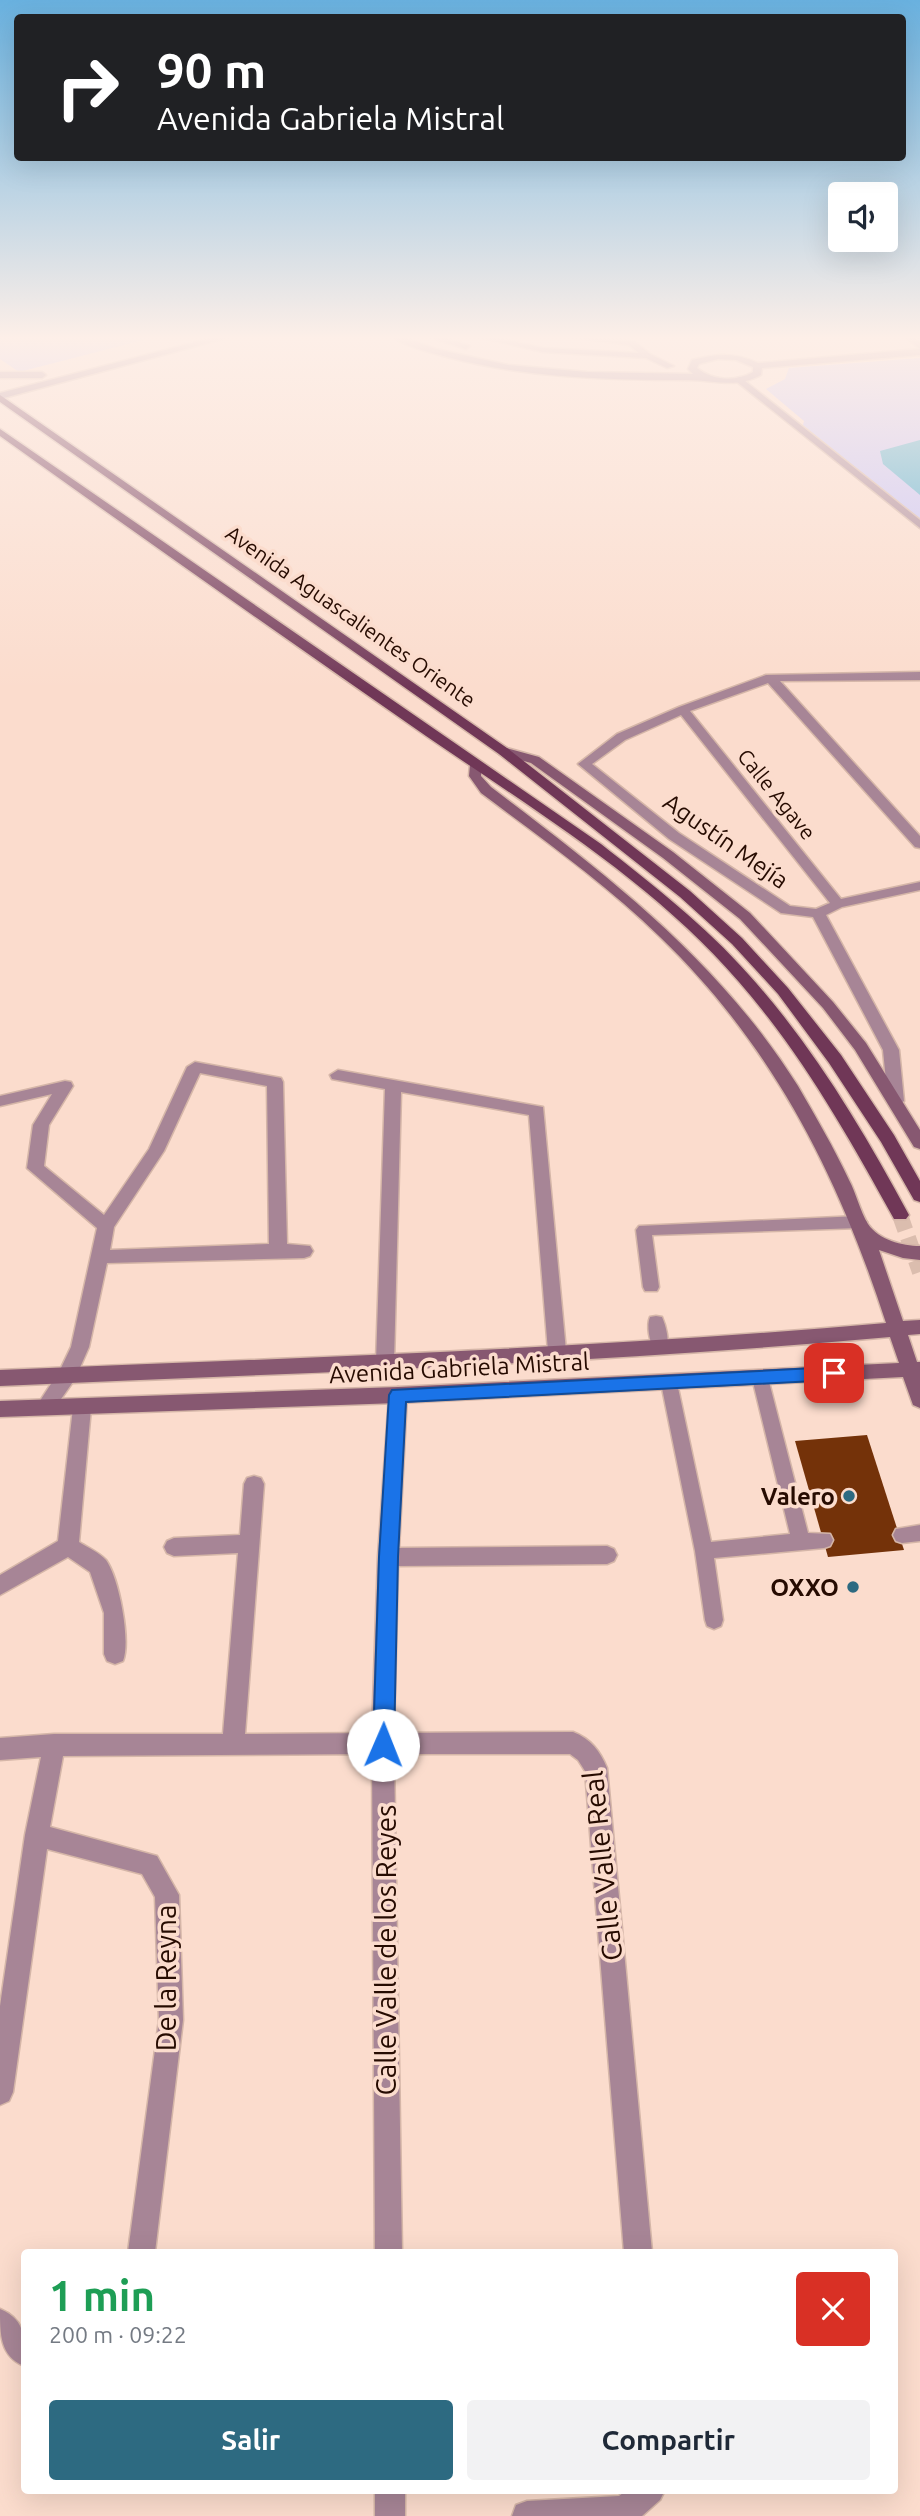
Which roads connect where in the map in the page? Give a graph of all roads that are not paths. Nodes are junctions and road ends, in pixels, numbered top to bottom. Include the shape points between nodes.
1 (31, 454) edge
2 (90, 454) edge
3 (832, 454) edge
4 (920, 525) edge
5 (920, 676) edge
6 (770, 678) junction
7 (683, 710) junction
8 (503, 751) junction
9 (476, 765) junction
10 (920, 844) edge
11 (920, 886) edge
12 (838, 904) junction
13 (818, 913) junction
14 (338, 1075) dead end
15 (393, 1086) junction
16 (0, 1101) edge
17 (896, 1101) junction
18 (920, 1143) edge
19 (920, 1196) edge
20 (900, 1215) tunnel mouth
21 (861, 1225) junction
22 (106, 1226) junction
23 (278, 1250) junction
24 (304, 1251) dead end
25 (920, 1253) edge
26 (98, 1257) junction
27 (651, 1287) dead end
28 (656, 1322) dead end
29 (920, 1327) edge
30 (895, 1328) junction
31 (660, 1346) junction
32 (557, 1352) junction
33 (385, 1362) junction
34 (915, 1370) edge
35 (68, 1374) junction
36 (0, 1378) edge
37 (760, 1378) junction
38 (669, 1383) junction
39 (398, 1395) junction
40 (920, 1400) edge
41 (45, 1407) junction
42 (82, 1408) junction
43 (0, 1409) edge
44 (254, 1484) dead end
45 (824, 1540) dead end
46 (801, 1541) junction
47 (249, 1544) junction
48 (68, 1546) junction
49 (174, 1547) dead end
50 (704, 1551) junction
51 (607, 1555) dead end
52 (388, 1557) junction
53 (0, 1586) edge
54 (714, 1620) dead end
55 (114, 1654) dead end
56 (233, 1744) junction
57 (54, 1745) junction
58 (383, 1745) junction
59 (0, 1749) edge
60 (37, 1835) junction
61 (0, 2092) edge
62 (141, 2249) edge
63 (388, 2249) edge
64 (638, 2249) edge
65 (0, 2323) edge
66 (21, 2348) edge
67 (390, 2494) edge
68 (645, 2494) edge
69 (390, 2516) edge
70 (527, 2516) edge

1 - 9 main road
2 - 8 main road, Avenida Aguascalientes Oriente
3 - 4 street
5 - 6 street
6 - 7 street
6 - 10 street
7 - 12 street, Calle Agave
7 - 13 street, Agustín Mejía via 621,737 584,764 674,836 746,885 786,910
8 - 17 main road, Avenida Aguascalientes Oriente via 535,760 745,916 828,1005
8 - 19 main road, Avenida Aguascalientes Oriente via 685,894 737,941 835,1059
9 - 20 main road via 606,855 713,946 761,997 805,1055 861,1142
9 - 21 main road via 475,776 486,790 636,907 721,994 792,1089
11 - 12 street
12 - 13 street
13 - 17 street via 891,1050
14 - 15 street
15 - 32 street via 537,1111
15 - 33 street
16 - 22 street via 65,1086 41,1125 34,1168
17 - 18 main road, Avenida Aguascalientes Oriente
21 - 25 main road via 870,1237 892,1249
21 - 27 lane via 644,1230
21 - 30 main road
22 - 23 street via 156,1152 195,1068 275,1082
22 - 26 street
23 - 24 street
23 - 26 street
26 - 35 street via 80,1348
28 - 31 lane
29 - 30 main road, Avenida Gabriela Mistral
30 - 31 main road, Avenida Gabriela Mistral
30 - 34 main road
31 - 32 main road, Avenida Gabriela Mistral
32 - 33 main road, Avenida Gabriela Mistral
33 - 35 main road, Avenida Gabriela Mistral
34 - 37 main road, Avenida Gabriela Mistral
34 - 40 main road
35 - 36 main road, Avenida Gabriela Mistral
35 - 41 street
37 - 38 main road, Avenida Gabriela Mistral
37 - 46 lane
38 - 39 main road, Avenida Gabriela Mistral
38 - 50 lane
39 - 42 main road, Avenida Gabriela Mistral
39 - 52 street, Calle Valle de los Reyes
41 - 42 main road, Avenida Gabriela Mistral
41 - 43 main road, Avenida Gabriela Mistral
42 - 48 street
44 - 47 street
45 - 46 lane
46 - 50 lane
47 - 49 street
47 - 56 street
48 - 53 street
48 - 55 street via 97,1566 114,1613
50 - 54 lane
51 - 52 street
52 - 58 street, Calle Valle de los Reyes
56 - 57 street, Calle Valle Real
56 - 58 street, Calle Valle Real
57 - 59 street, Calle Valle Real
57 - 60 street
58 - 63 street, Calle Valle de los Reyes
58 - 64 street, Calle Valle Real via 573,1743 596,1768
60 - 61 street
60 - 62 street, De la Reyna via 149,1864 167,1895 171,2020
65 - 66 street
67 - 69 street
68 - 70 street via 625,2511

